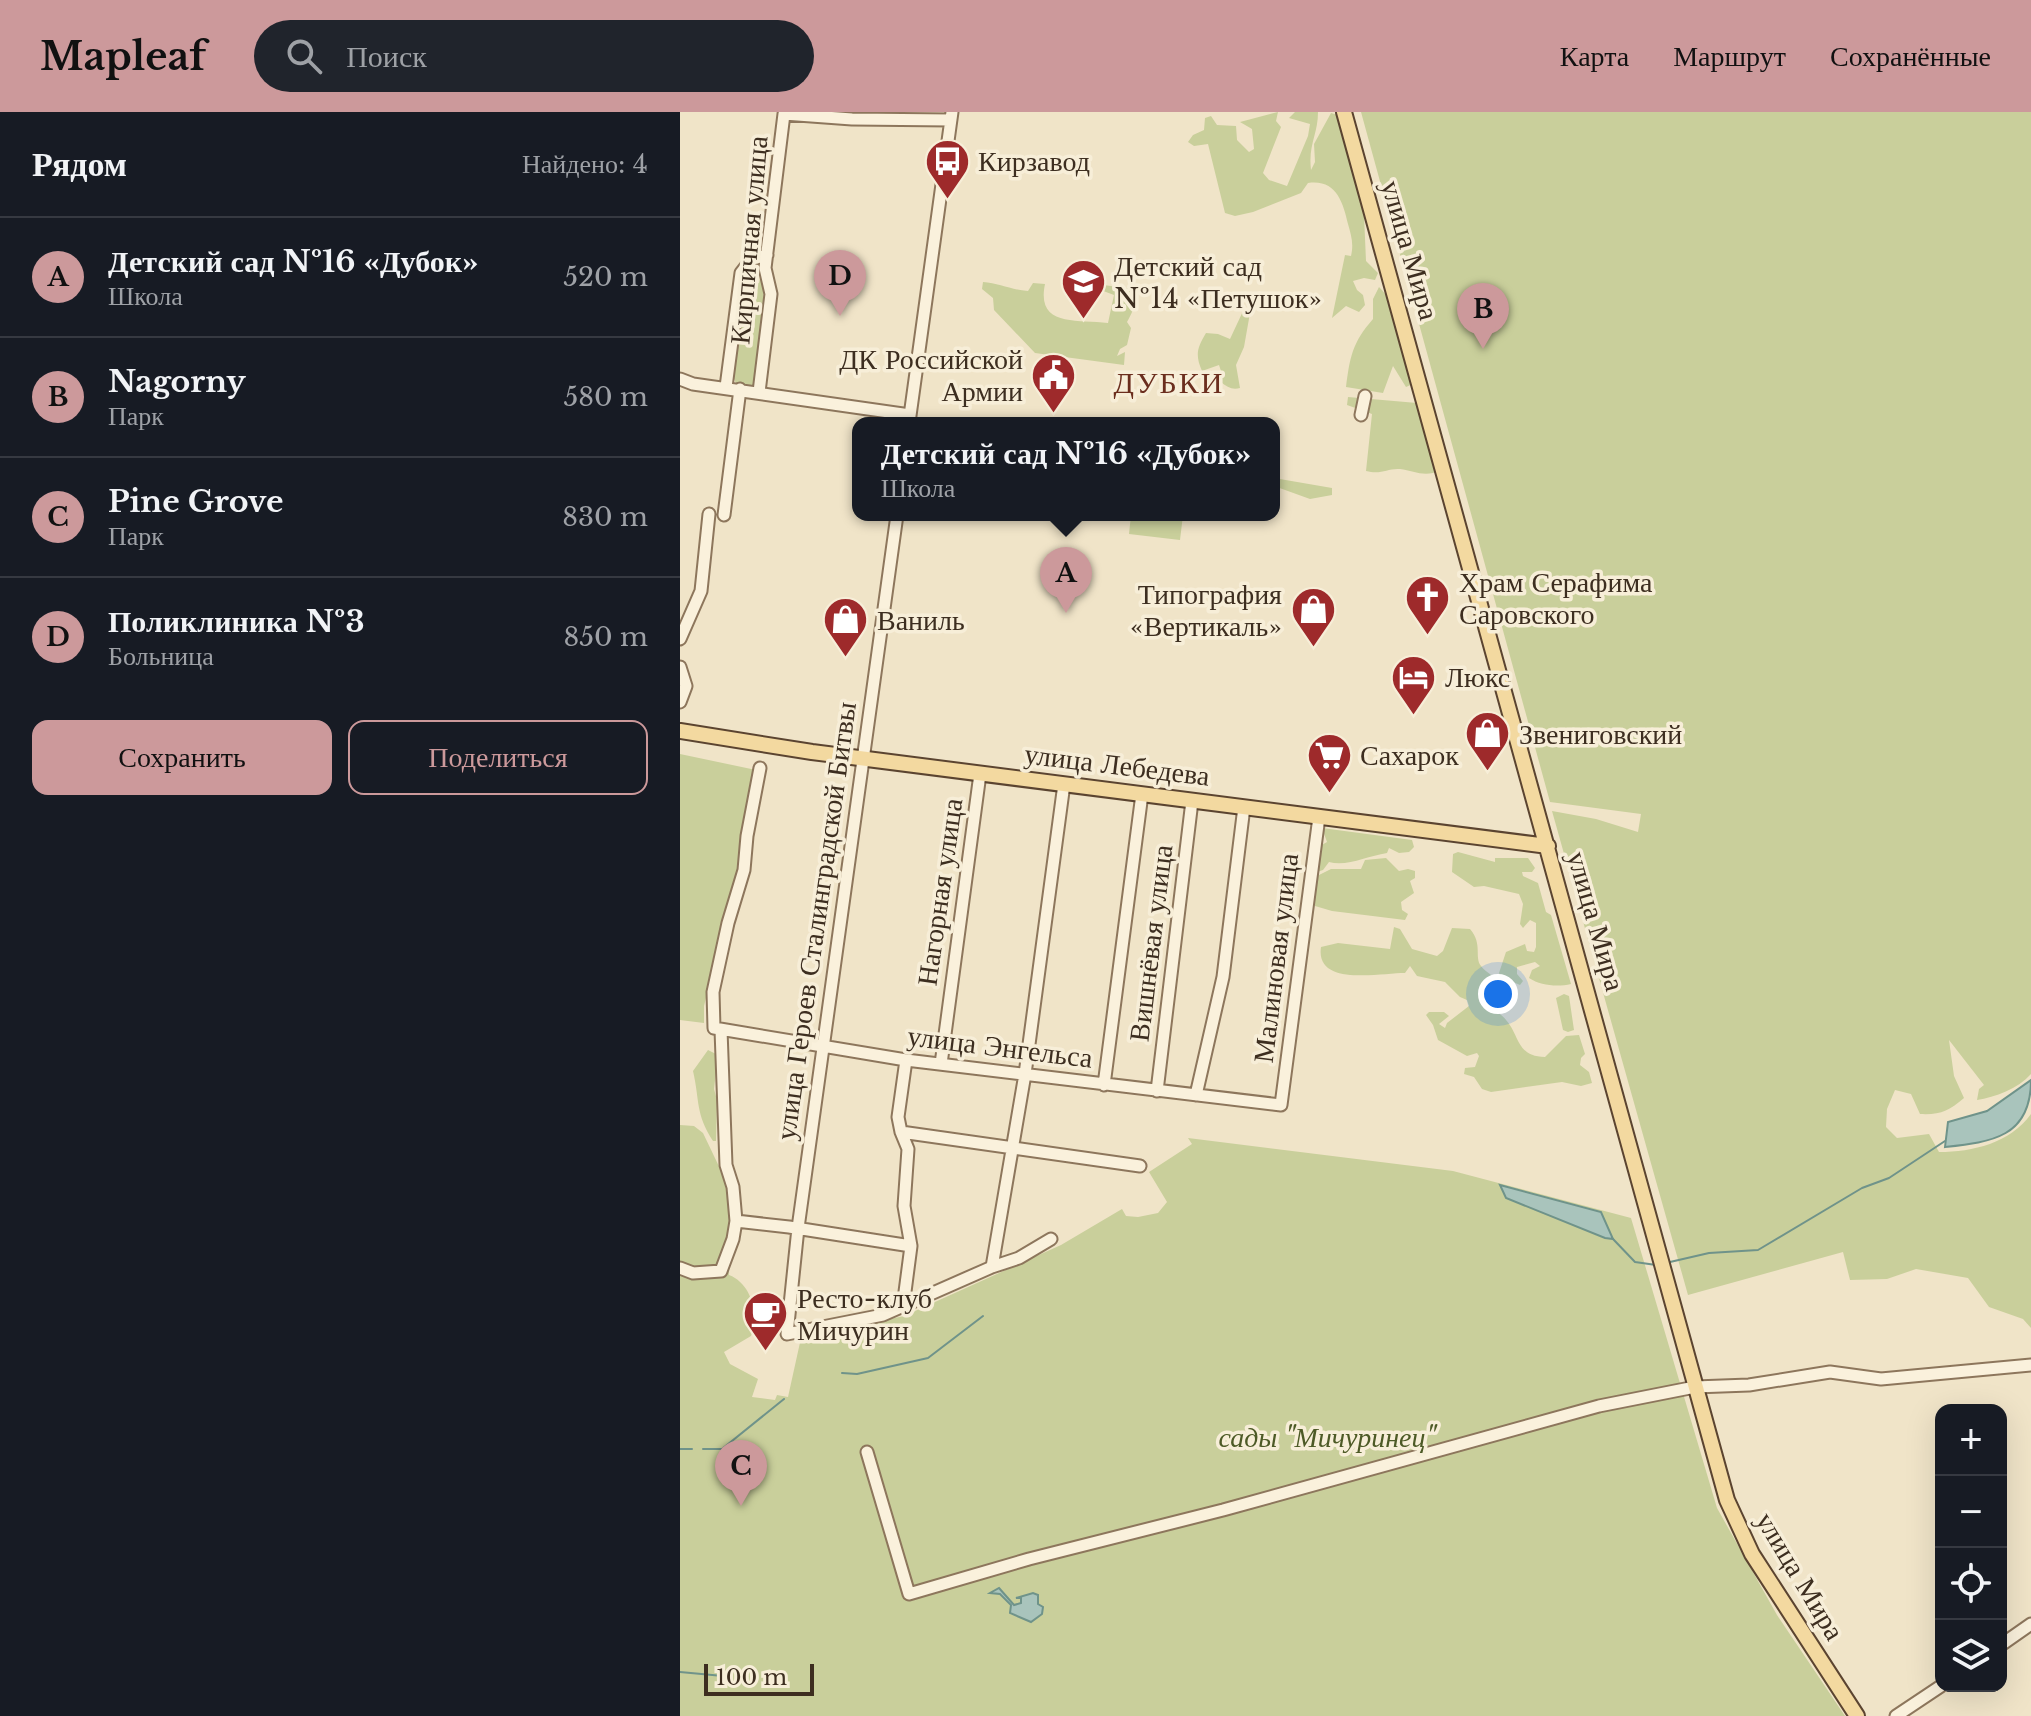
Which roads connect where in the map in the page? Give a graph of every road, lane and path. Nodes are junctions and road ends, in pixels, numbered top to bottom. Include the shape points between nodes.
1 (1344, 112) edge
2 (952, 116) edge
3 (767, 255) junction
4 (680, 379) edge
5 (726, 387) junction
6 (740, 389) junction
7 (759, 392) junction
8 (1365, 396) dead end
9 (1361, 415) dead end
10 (899, 417) edge
11 (910, 417) edge
12 (709, 514) dead end
13 (724, 515) dead end
14 (896, 521) edge
15 (680, 639) edge
16 (680, 667) edge
17 (680, 702) edge
18 (680, 731) edge
19 (863, 758) junction
20 (760, 768) dead end
21 (980, 774) junction
22 (1064, 784) junction
23 (1142, 794) junction
24 (1192, 801) junction
25 (1244, 807) junction
26 (1319, 817) junction
27 (1548, 846) junction
28 (717, 1029) junction
29 (823, 1047) junction
30 (906, 1060) junction
31 (941, 1064) junction
32 (1025, 1074) junction
33 (1104, 1085) junction
34 (1157, 1091) junction
35 (1196, 1095) junction
36 (1281, 1105) joint
37 (901, 1132) junction
38 (1013, 1149) junction
39 (1140, 1166) dead end
40 (736, 1221) junction
41 (798, 1228) junction
42 (1051, 1239) dead end
43 (911, 1246) junction
44 (992, 1267) junction
45 (680, 1268) edge
46 (903, 1307) junction
47 (2031, 1365) edge
48 (1695, 1387) junction
49 (867, 1452) dead end
50 (2031, 1624) edge
51 (2007, 1641) edge
52 (1935, 1690) edge
53 (1903, 1714) edge
54 (1857, 1716) edge

1 - 27 main road, улица Мира
2 - 3 street, Кирпичная улица via 852,119 784,114
2 - 11 street
3 - 5 street via 752,259 741,273
3 - 7 street, Кирпичная улица via 771,294
4 - 5 street
5 - 6 street
6 - 7 street
6 - 13 street
7 - 10 street
8 - 9 street
12 - 15 street via 701,591
14 - 19 street, улица Героев Сталинградской Битвы
16 - 17 street via 686,686
18 - 19 main road, улица Лебедева
19 - 21 main road, улица Лебедева
19 - 29 street, улица Героев Сталинградской Битвы
20 - 28 street via 744,870 713,992
21 - 22 main road, улица Лебедева
21 - 31 street, Нагорная улица
22 - 23 main road, улица Лебедева
22 - 32 street
23 - 24 main road, улица Лебедева
23 - 33 street
24 - 25 main road, улица Лебедева
24 - 34 street, Вишнёвая улица
25 - 26 main road, улица Лебедева
25 - 35 street via 1223,977
26 - 27 main road, улица Лебедева
26 - 36 street, Малиновая улица
27 - 48 main road, улица Мира
28 - 29 street, улица Энгельса
28 - 40 street via 726,1165
29 - 30 street, улица Энгельса
29 - 41 street, улица Героев Сталинградской Битвы
30 - 31 street, улица Энгельса
30 - 37 street via 898,1117
31 - 32 street, улица Энгельса
32 - 33 street, улица Энгельса
32 - 38 street
33 - 34 street, улица Энгельса
34 - 35 street, улица Энгельса
35 - 36 street, улица Энгельса
37 - 38 street
37 - 43 street via 908,1149 904,1206
38 - 39 street
38 - 44 street
40 - 41 street
40 - 45 street via 721,1271 693,1273
41 - 43 street
41 - 46 street, улица Героев Сталинградской Битвы via 787,1334
42 - 44 street
43 - 46 street
44 - 46 street
47 - 48 street via 1881,1379 1830,1372
48 - 49 street via 1599,1406 909,1594
48 - 54 main road, улица Мира via 1736,1524
50 - 51 street
52 - 53 street

